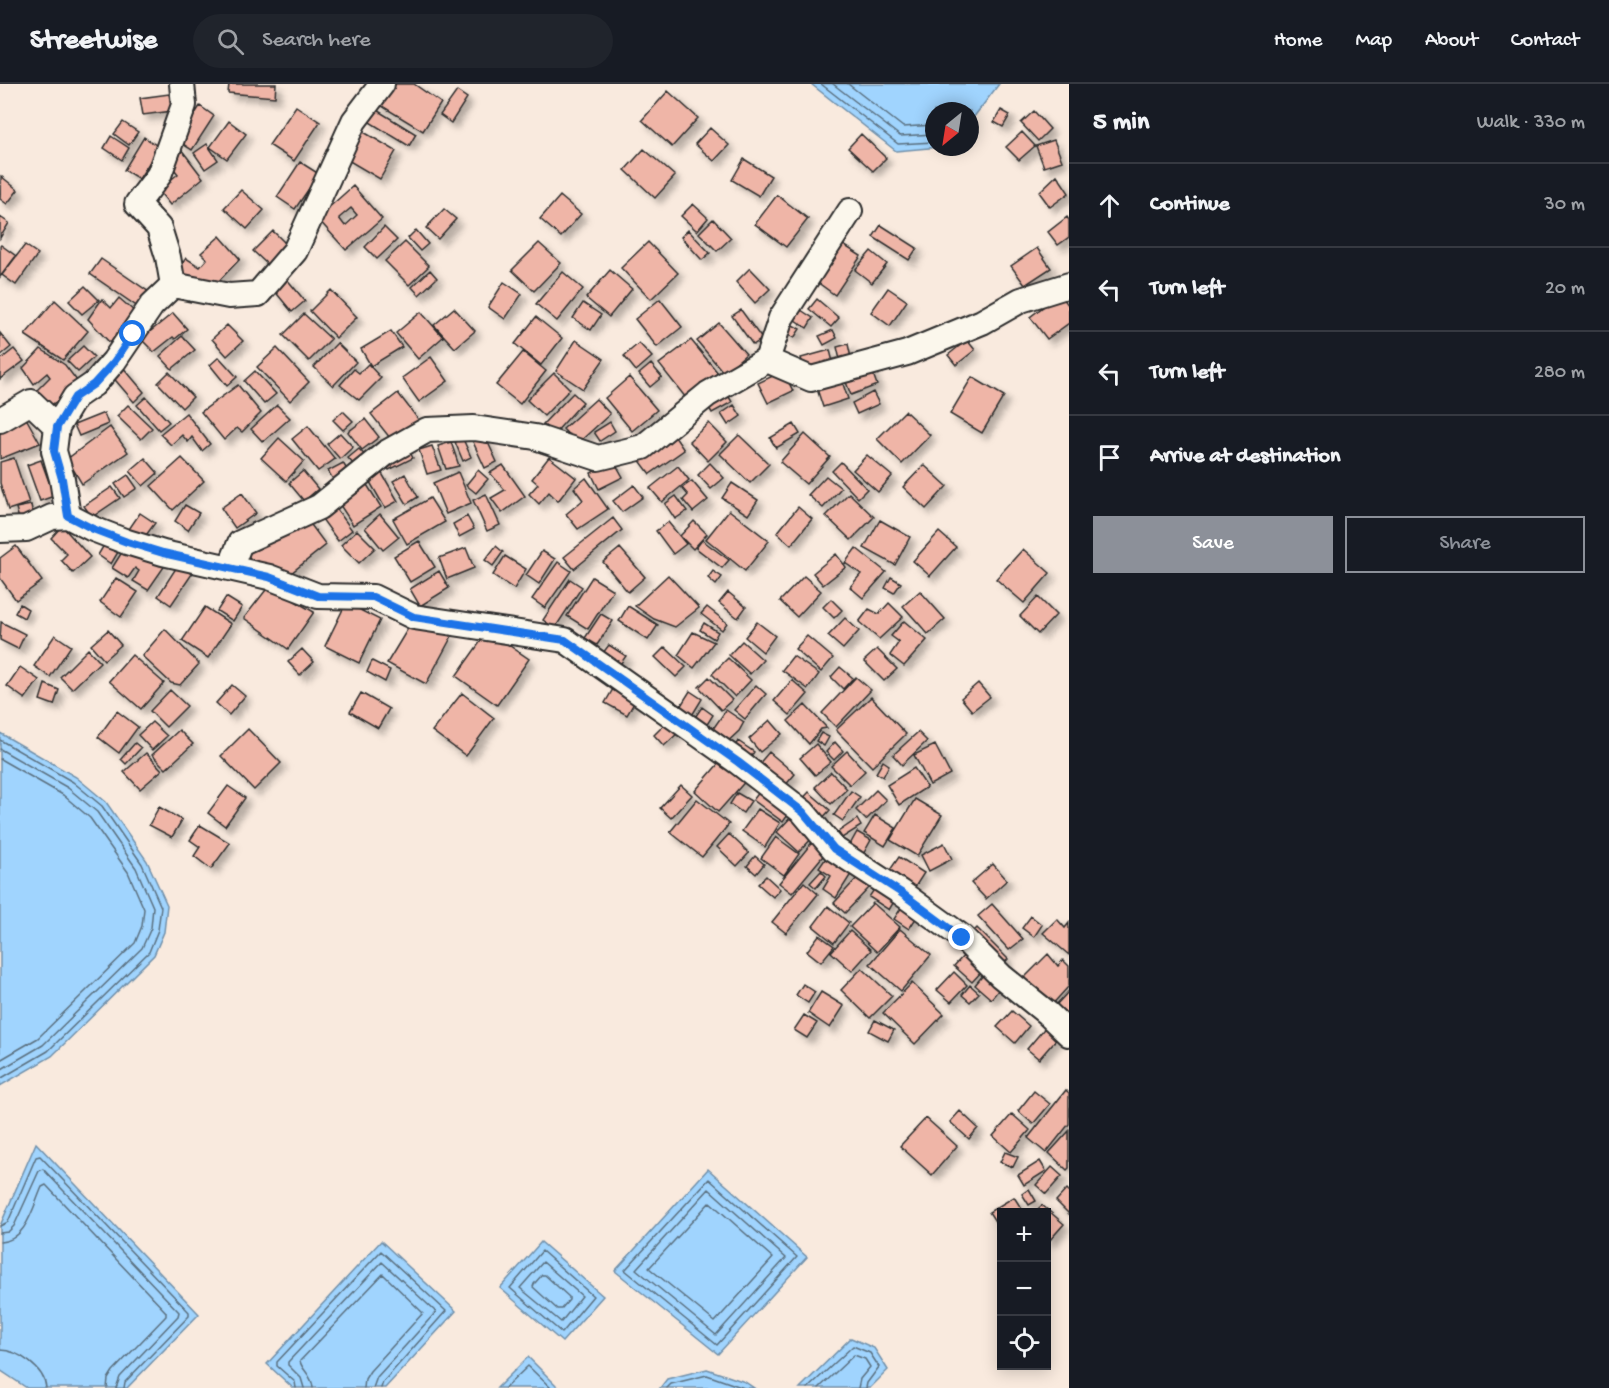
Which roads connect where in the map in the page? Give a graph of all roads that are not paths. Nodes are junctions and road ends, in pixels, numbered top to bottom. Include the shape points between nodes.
1 (182, 84) edge
2 (382, 84) edge
3 (850, 211) dead end
4 (173, 285) junction
5 (1069, 285) edge
6 (767, 360) junction
7 (0, 420) edge
8 (57, 427) junction
9 (68, 516) junction
10 (0, 530) edge
11 (230, 568) junction
12 (1069, 1034) edge

1 - 4 street via 184,105 159,175 137,204 159,228
2 - 4 street via 354,121 295,251 258,294 229,296
3 - 6 street via 781,318
4 - 8 street via 152,305 114,362 94,384 75,397
5 - 6 street via 1021,300 982,322 907,353 811,379
6 - 11 street via 708,394 643,447 598,458 535,438 474,428 427,430 386,453 319,507 240,543
7 - 8 street via 31,402
8 - 9 street via 54,451
9 - 10 street via 52,517 26,529
9 - 11 street via 127,542
11 - 12 street via 269,577 318,596 373,597 414,617 565,640 803,812 834,849 962,938

